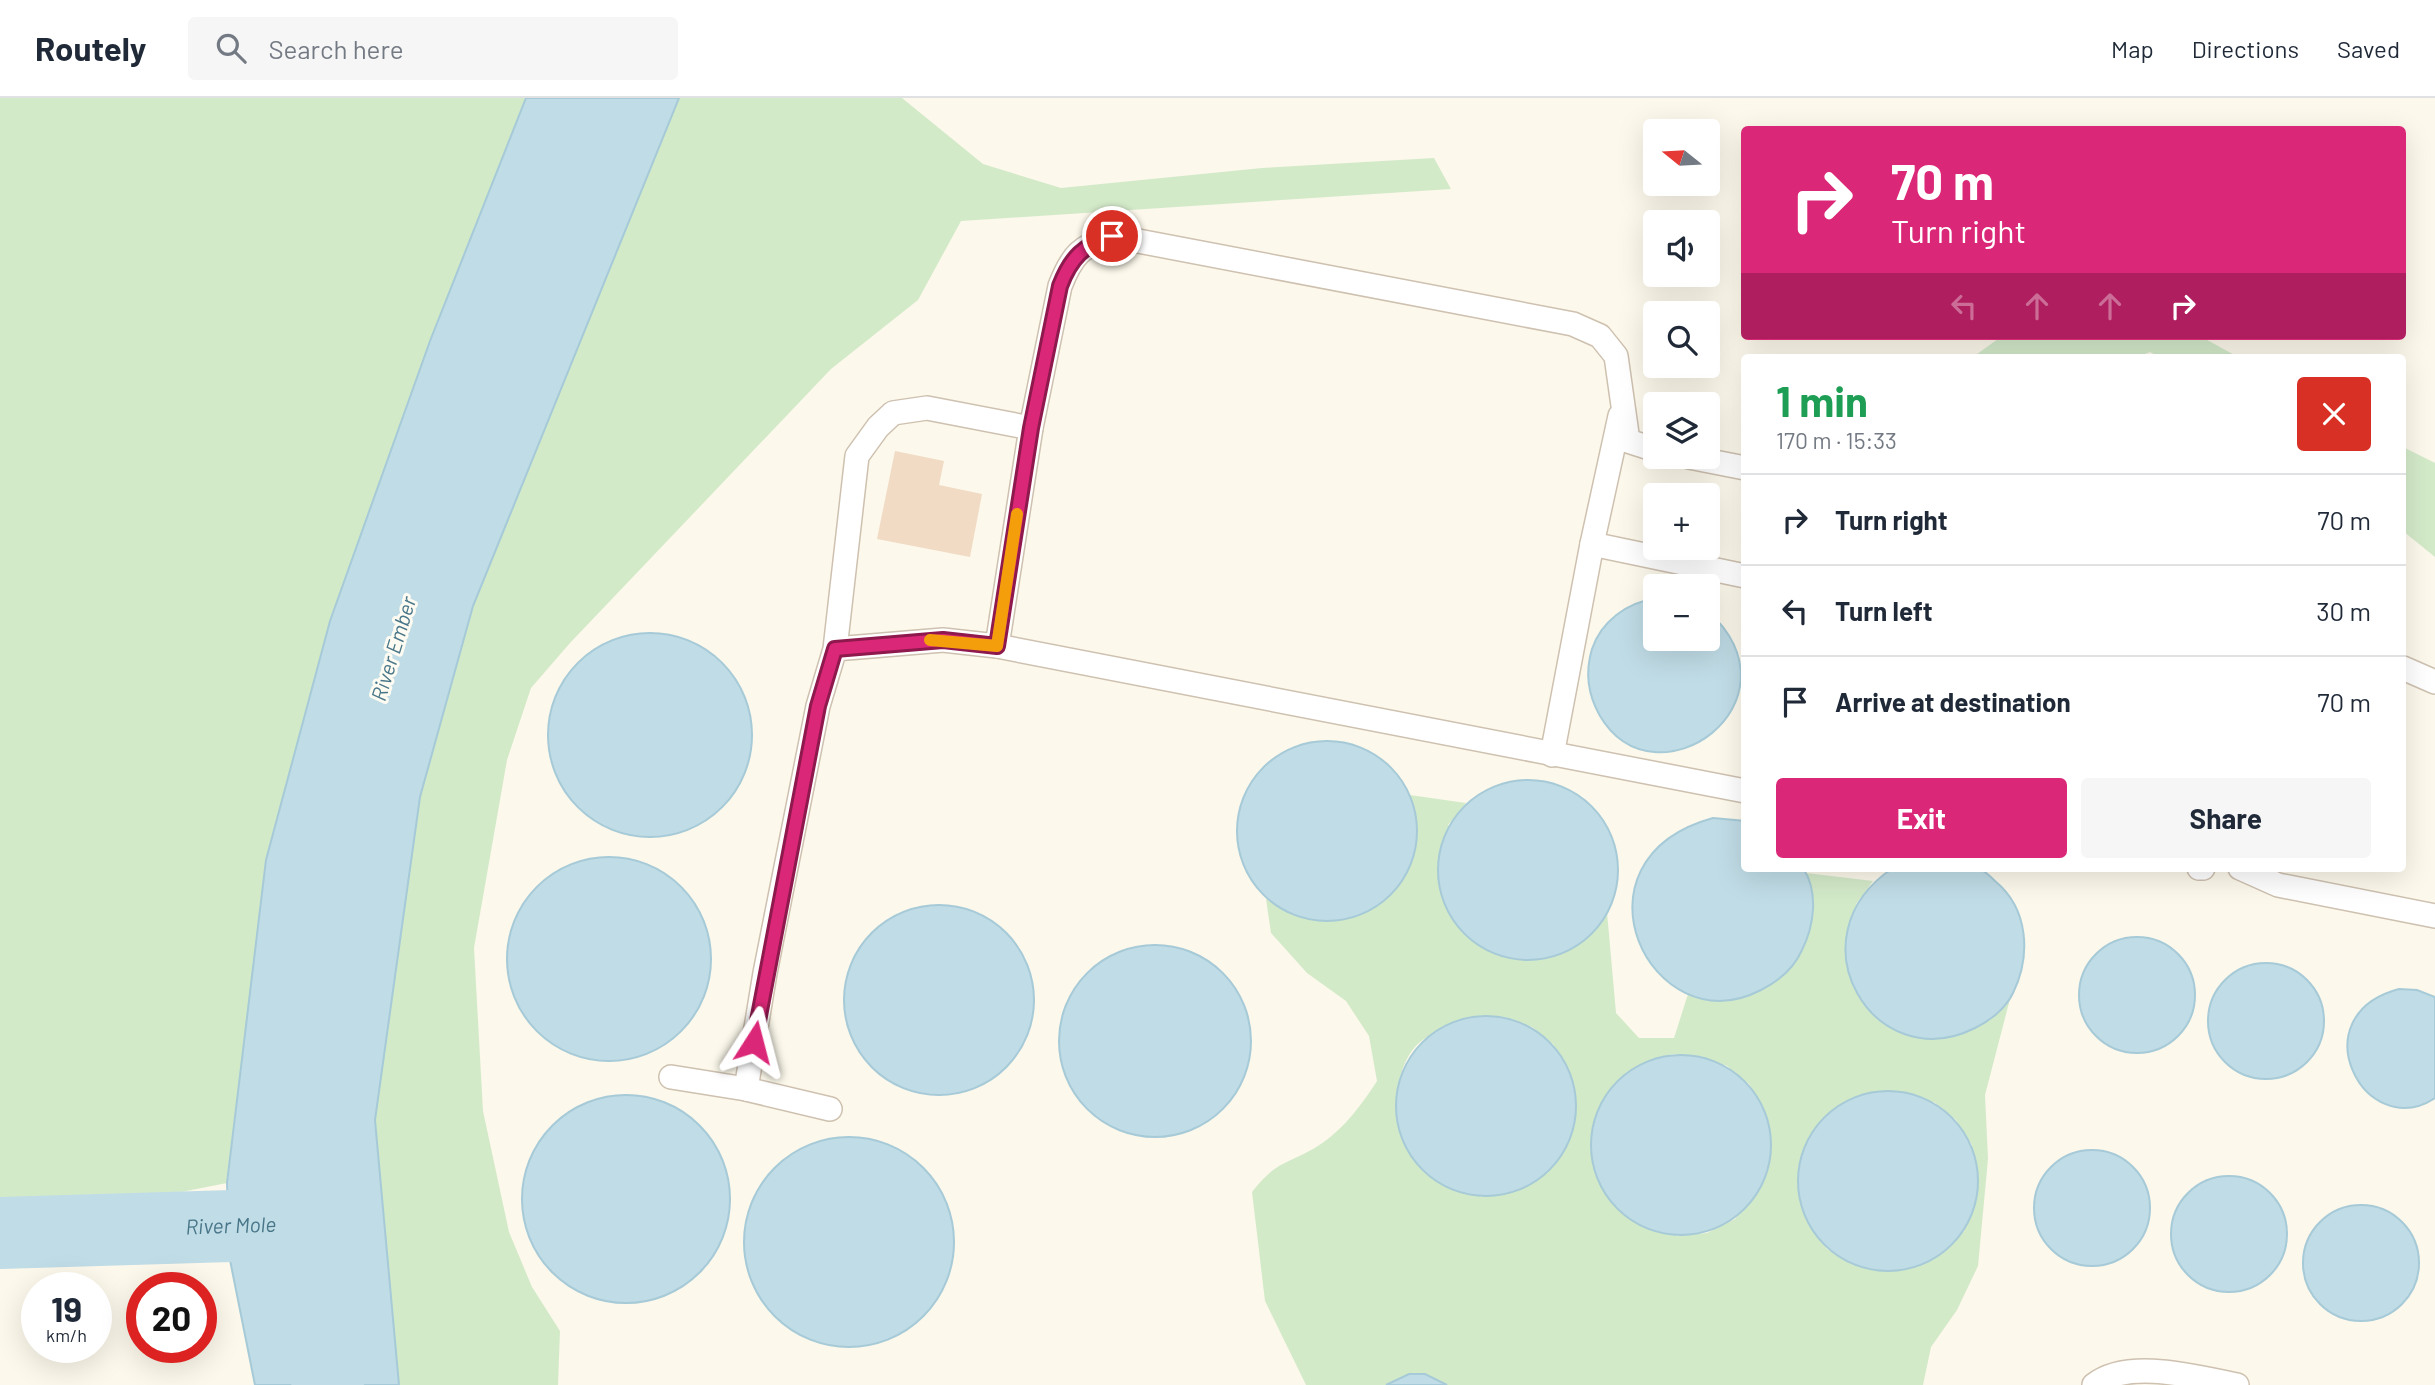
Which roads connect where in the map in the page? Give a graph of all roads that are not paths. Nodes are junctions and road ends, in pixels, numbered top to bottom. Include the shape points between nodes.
1 (1623, 402) junction
2 (1031, 428) junction
3 (1643, 446) edge
4 (1720, 463) edge
5 (1741, 467) edge
6 (1592, 544) junction
7 (1741, 575) edge
8 (997, 646) junction
9 (835, 649) junction
10 (2406, 669) edge
11 (2435, 682) edge
12 (1552, 755) junction
13 (1741, 789) edge
14 (2248, 872) edge
15 (2435, 916) edge
16 (671, 1077) dead end
17 (746, 1089) junction
18 (830, 1109) dead end
19 (2094, 1385) edge
20 (2237, 1385) edge

1 - 2 lane via 1616,356 1601,336 1573,324 1112,236 1087,244 1068,265
1 - 3 lane via 1628,441
1 - 6 lane
2 - 8 lane
2 - 9 lane via 927,408 893,413 878,427 858,456
4 - 5 lane
6 - 7 lane
6 - 12 lane
8 - 9 lane via 943,640
8 - 12 lane
9 - 17 lane via 818,706
10 - 11 lane
12 - 13 lane
14 - 15 lane via 2278,886
16 - 17 lane
17 - 18 lane
19 - 20 lane via 2105,1376 2127,1370

